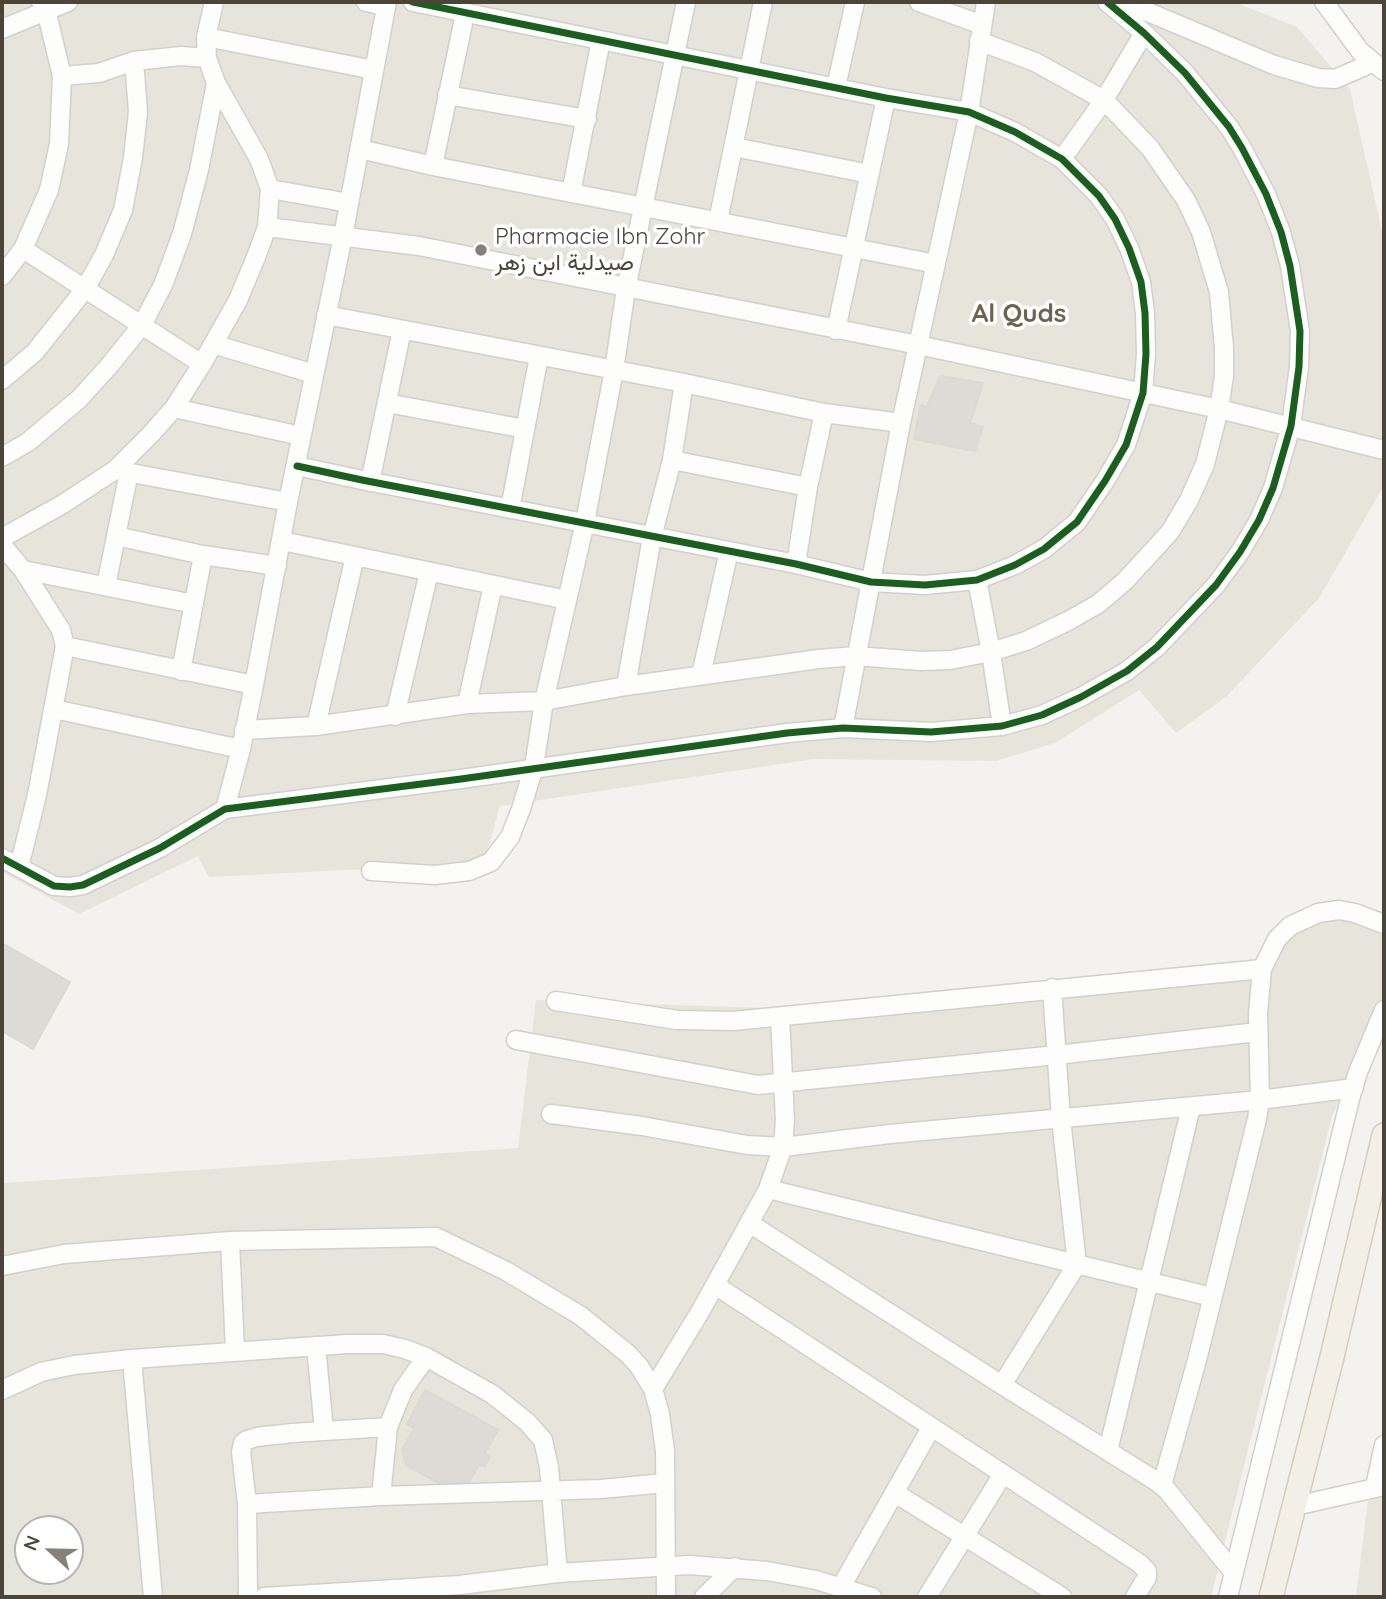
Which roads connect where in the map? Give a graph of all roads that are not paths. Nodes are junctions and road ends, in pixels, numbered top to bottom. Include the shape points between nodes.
1 (68, 2) edge
2 (214, 2) edge
3 (366, 2) edge
4 (413, 2) edge
5 (687, 2) edge
6 (763, 2) edge
7 (855, 2) edge
8 (919, 2) edge
9 (986, 2) edge
10 (1108, 3) edge
11 (1327, 3) edge
12 (387, 4) edge
13 (43, 6) edge
14 (465, 14) junction
15 (2, 29) edge
16 (981, 33) junction
17 (1144, 33) junction
18 (206, 37) junction
19 (601, 40) junction
20 (674, 55) junction
21 (206, 58) junction
22 (134, 61) junction
23 (1378, 67) edge
24 (374, 70) junction
25 (749, 70) junction
26 (62, 76) junction
27 (216, 83) junction
28 (836, 88) junction
29 (447, 95) junction
30 (886, 98) junction
31 (1104, 100) junction
32 (969, 113) junction
33 (587, 119) junction
34 (734, 147) junction
35 (360, 149) junction
36 (1062, 159) junction
37 (433, 166) junction
38 (870, 174) junction
39 (270, 189) junction
40 (571, 193) junction
41 (349, 203) junction
42 (645, 206) junction
43 (718, 221) junction
44 (267, 227) junction
45 (343, 236) junction
46 (23, 249) junction
47 (855, 249) junction
48 (936, 264) junction
49 (2, 276) edge
50 (86, 289) junction
51 (626, 289) junction
52 (326, 315) junction
53 (142, 325) junction
54 (402, 330) junction
55 (836, 330) junction
56 (213, 344) junction
57 (918, 345) junction
58 (539, 356) junction
59 (202, 364) junction
60 (614, 370) junction
61 (314, 374) junction
62 (2, 380) edge
63 (684, 383) junction
64 (1143, 393) junction
65 (387, 402) junction
66 (174, 408) junction
67 (1219, 409) junction
68 (824, 414) junction
69 (901, 423) junction
70 (1291, 426) junction
71 (525, 429) junction
72 (301, 436) junction
73 (1384, 450) edge
74 (2, 457) edge
75 (672, 460) junction
76 (297, 466) junction
77 (122, 471) junction
78 (370, 482) junction
79 (808, 486) junction
80 (288, 502) junction
81 (510, 509) junction
82 (585, 522) junction
83 (116, 537) junction
84 (652, 537) junction
85 (2, 538) edge
86 (282, 541) junction
87 (2, 545) edge
88 (729, 551) junction
89 (203, 555) junction
90 (355, 556) junction
91 (796, 564) junction
92 (277, 566) junction
93 (23, 570) junction
94 (429, 572) junction
95 (976, 580) junction
96 (871, 582) junction
97 (492, 585) junction
98 (106, 586) junction
99 (567, 600) junction
100 (194, 604) junction
101 (65, 646) junction
102 (992, 652) junction
103 (856, 656) junction
104 (181, 671) junction
105 (701, 675) junction
106 (254, 685) junction
107 (626, 686) junction
108 (544, 701) junction
109 (467, 704) junction
110 (54, 709) junction
111 (395, 716) junction
112 (316, 726) junction
113 (1002, 726) junction
114 (842, 728) junction
115 (244, 730) junction
116 (241, 749) junction
117 (534, 767) junction
118 (225, 809) junction
119 (2, 858) edge
120 (19, 867) junction
121 (371, 871) dead end
122 (1384, 924) edge
123 (1262, 969) junction
124 (1052, 988) junction
125 (556, 1001) dead end
126 (1384, 1010) edge
127 (780, 1017) junction
128 (1258, 1032) junction
129 (516, 1040) dead end
130 (1057, 1055) junction
131 (784, 1081) junction
132 (1354, 1088) junction
133 (1260, 1100) junction
134 (1191, 1107) junction
135 (551, 1114) dead end
136 (1061, 1119) junction
137 (1384, 1135) edge
138 (783, 1147) junction
139 (768, 1189) junction
140 (749, 1223) junction
141 (230, 1241) junction
142 (1077, 1264) junction
143 (2, 1266) edge
144 (1150, 1282) junction
145 (715, 1285) junction
146 (1212, 1297) junction
147 (316, 1346) junction
148 (235, 1351) junction
149 (426, 1357) junction
150 (132, 1359) junction
151 (1002, 1385) junction
152 (653, 1389) junction
153 (2, 1390) edge
154 (388, 1427) junction
155 (931, 1428) junction
156 (324, 1430) junction
157 (1384, 1445) edge
158 (1108, 1451) junction
159 (1003, 1474) junction
160 (666, 1483) junction
161 (1162, 1485) junction
162 (1380, 1487) edge
163 (550, 1491) junction
164 (895, 1493) junction
165 (381, 1496) junction
166 (247, 1504) junction
167 (1295, 1506) junction
168 (963, 1536) junction
169 (664, 1566) junction
170 (735, 1567) junction
171 (558, 1573) junction
172 (1234, 1573) junction
173 (841, 1587) junction
174 (460, 1591) edge
175 (153, 1597) edge
176 (248, 1597) edge
177 (264, 1597) edge
178 (666, 1597) edge
179 (704, 1597) edge
180 (872, 1597) edge
181 (927, 1597) edge
182 (1062, 1597) edge
183 (1135, 1597) edge
184 (1228, 1597) edge
185 (1271, 1597) edge

1 - 13 street
2 - 18 street
3 - 12 street
4 - 14 street
5 - 20 street
6 - 25 street
7 - 28 street
8 - 16 street
9 - 16 street
10 - 17 street
10 - 23 street via 1148,12 1274,65 1318,78 1335,79
11 - 23 street via 1360,51
12 - 24 street
13 - 15 street
13 - 26 street
14 - 19 street
14 - 29 street
16 - 31 street
16 - 32 street
17 - 31 street
17 - 70 street via 1185,73 1229,127 1266,194 1290,266 1300,331
18 - 21 street
18 - 24 street
19 - 20 street
19 - 33 street
20 - 25 street
20 - 42 street
21 - 22 street
21 - 27 street
22 - 26 street via 99,73
22 - 50 street via 138,112 123,210
24 - 35 street
25 - 28 street
25 - 34 street
26 - 46 street via 59,144 49,190
27 - 39 street via 259,159
27 - 53 street via 182,234
28 - 30 street
29 - 33 street
29 - 37 street
30 - 32 street
30 - 38 street
31 - 36 street
31 - 67 street via 1150,148 1186,200 1201,232 1222,318 1224,376
32 - 36 street via 1016,132
32 - 48 street
33 - 40 street
34 - 38 street
34 - 43 street
35 - 37 street
35 - 41 street
36 - 64 street via 1115,219 1141,282 1146,354
37 - 40 street
38 - 47 street
39 - 41 street
39 - 44 street
40 - 42 street
41 - 45 street
42 - 43 street
42 - 51 street
43 - 47 street
44 - 45 street
44 - 56 street via 238,300
45 - 51 street via 419,246
45 - 52 street
46 - 49 street
46 - 50 street
47 - 48 street
47 - 55 street
48 - 57 street
50 - 53 street
50 - 62 street via 35,352
51 - 55 street
51 - 60 street
52 - 54 street
52 - 61 street
53 - 59 street
53 - 74 street via 79,399
54 - 58 street
54 - 65 street
55 - 57 street
56 - 59 street
56 - 61 street
57 - 64 street
57 - 69 street
58 - 60 street
58 - 71 street
59 - 66 street
60 - 63 street
60 - 82 street
61 - 72 street
63 - 68 street
63 - 75 street
64 - 67 street
64 - 95 street via 1126,445 1077,522 1044,550
65 - 71 street
65 - 78 street
66 - 72 street
66 - 77 street
67 - 70 street
67 - 102 street via 1205,464 1189,500 1147,559 1098,604 1026,641
68 - 69 street
68 - 79 street
69 - 96 street
70 - 73 street
70 - 113 street via 1259,520 1216,585 1187,618 1127,671 1042,715
71 - 81 street
72 - 76 street
75 - 79 street
75 - 84 street
76 - 78 street
76 - 80 street
77 - 80 street
77 - 83 street
77 - 85 street
78 - 81 street
79 - 91 street
80 - 86 street
81 - 82 street
82 - 84 street
82 - 99 street
83 - 89 street
83 - 98 street
84 - 88 street
84 - 107 street
86 - 90 street
86 - 92 street
87 - 93 street
88 - 91 street
88 - 105 street
89 - 92 street
89 - 100 street
90 - 94 street
90 - 112 street
91 - 96 street
92 - 106 street
93 - 98 street
93 - 101 street via 61,630
94 - 97 street
94 - 111 street
95 - 96 street via 925,585
95 - 102 street
96 - 103 street
97 - 99 street
97 - 109 street
98 - 100 street
99 - 108 street
100 - 104 street
101 - 104 street
101 - 110 street
102 - 103 street via 921,661
102 - 113 street
103 - 105 street
103 - 114 street
104 - 106 street
105 - 107 street
106 - 115 street
107 - 108 street
108 - 109 street
108 - 117 street
109 - 111 street
110 - 116 street
110 - 120 street
111 - 112 street
112 - 115 street
113 - 114 street via 931,732
114 - 117 street
115 - 116 street
116 - 118 street
117 - 118 street
117 - 121 street via 510,837 491,862 470,871 435,875
118 - 120 street via 160,848 83,885 54,886
119 - 120 street
122 - 123 street via 1339,910 1302,918 1277,939
123 - 124 street
123 - 128 street
124 - 127 street
124 - 130 street
125 - 127 street via 677,1020
126 - 132 street
127 - 131 street
128 - 130 street
128 - 133 street
129 - 131 street via 745,1083
130 - 131 street
130 - 136 street
131 - 138 street
132 - 133 street
132 - 172 street
133 - 134 street
133 - 146 street
134 - 136 street
134 - 144 street
135 - 138 street
136 - 138 street
136 - 142 street
137 - 167 main road
138 - 139 street
139 - 140 street
139 - 142 street
140 - 145 street
140 - 151 street
141 - 143 street via 64,1254
141 - 148 street
141 - 152 street via 436,1237 506,1271 581,1316 628,1354
142 - 144 street
142 - 151 street
144 - 146 street
144 - 158 street
145 - 152 street
145 - 155 street
146 - 161 street
147 - 148 street
147 - 149 street via 383,1344
147 - 156 street
148 - 150 street
149 - 154 street via 403,1390
149 - 163 street via 492,1394 527,1422 543,1440
150 - 153 street via 74,1364 41,1372
150 - 175 street
151 - 158 street
152 - 160 street via 663,1427
154 - 156 street
154 - 165 street
155 - 159 street
155 - 164 street
156 - 166 street via 257,1437 243,1443
157 - 162 street
158 - 161 street
159 - 168 street
159 - 183 street via 1144,1567 1147,1577
160 - 163 street
160 - 169 street
161 - 172 street
162 - 167 street
163 - 165 street
163 - 171 street
164 - 168 street
164 - 173 street
165 - 166 street
166 - 176 street
167 - 185 main road
168 - 181 street
168 - 182 street
169 - 170 street
169 - 171 street
169 - 178 street
170 - 173 street
170 - 179 street
171 - 174 street
172 - 184 street
173 - 180 street
174 - 177 street

